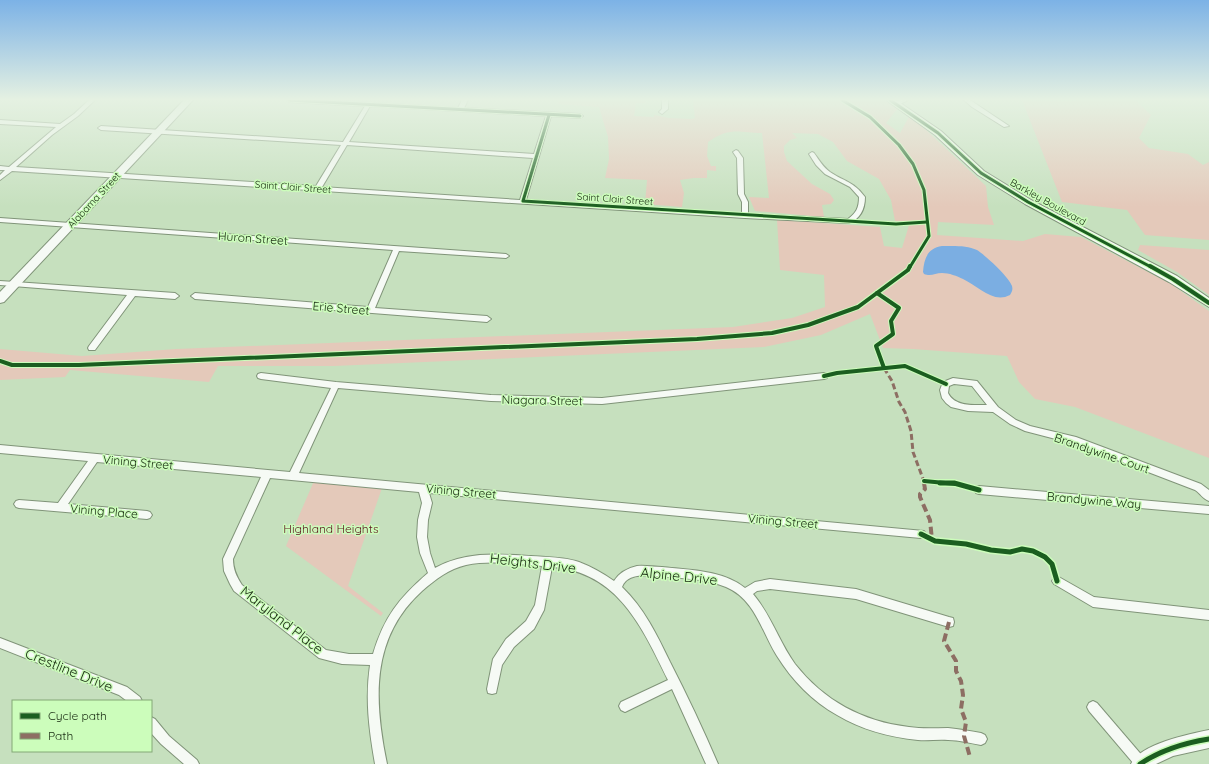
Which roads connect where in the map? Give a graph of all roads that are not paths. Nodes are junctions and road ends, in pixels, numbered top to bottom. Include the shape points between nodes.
1 (49, 136) edge
2 (155, 136) edge
3 (215, 136) edge
4 (349, 136) edge
5 (543, 136) edge
6 (940, 136) edge
7 (344, 144) junction
8 (736, 152) dead end
9 (812, 154) dead end
10 (537, 156) junction
11 (0, 168) edge
12 (11, 168) junction
13 (117, 175) junction
14 (0, 178) edge
15 (318, 188) junction
16 (523, 201) junction
17 (745, 216) junction
18 (0, 220) edge
19 (70, 225) junction
20 (397, 248) junction
21 (506, 256) dead end
22 (0, 283) edge
23 (14, 284) junction
24 (132, 294) junction
25 (175, 296) dead end
26 (195, 296) dead end
27 (0, 299) edge
28 (1209, 304) edge
29 (370, 310) junction
30 (487, 319) dead end
31 (92, 348) dead end
32 (261, 376) dead end
33 (824, 376) dead end
34 (336, 385) junction
35 (995, 409) junction
36 (0, 449) edge
37 (95, 458) junction
38 (267, 474) junction
39 (293, 476) junction
40 (423, 488) junction
41 (979, 490) dead end
42 (1209, 497) edge
43 (19, 504) dead end
44 (61, 507) junction
45 (1209, 510) edge
46 (148, 515) dead end
47 (922, 534) dead end
48 (548, 562) junction
49 (433, 575) junction
50 (1057, 581) dead end
51 (617, 589) junction
52 (746, 593) junction
53 (1209, 615) edge
54 (949, 622) dead end
55 (0, 643) edge
56 (376, 659) junction
57 (675, 682) junction
58 (492, 689) dead end
59 (135, 700) edge
60 (625, 706) dead end
61 (1093, 707) dead end
62 (152, 725) edge
63 (981, 739) dead end
64 (1209, 739) edge
65 (193, 764) edge
66 (381, 764) edge
67 (712, 764) edge
68 (1141, 764) edge

1 - 12 street
2 - 13 main road, Alabama Street
3 - 7 street
4 - 7 street
5 - 10 street
6 - 28 main road, Barkley Boulevard via 981,173 1028,202 1173,279
7 - 10 street
7 - 15 street
8 - 17 street via 740,158 741,194 745,202
9 - 17 street, Saint Clair Street via 827,174 852,186 862,198 862,208 856,216 849,221
10 - 16 street
11 - 12 street, Saint Clair Street
12 - 13 street, Saint Clair Street
12 - 14 street
13 - 15 street, Saint Clair Street
13 - 19 main road, Alabama Street
15 - 16 street, Saint Clair Street
16 - 17 street, Saint Clair Street
18 - 19 street, Huron Street
19 - 20 street, Huron Street
19 - 23 main road, Alabama Street
20 - 21 street, Huron Street
20 - 29 street
22 - 23 street
23 - 24 street
23 - 27 main road, Alabama Street
24 - 25 street
24 - 31 street
26 - 29 street, Erie Street
29 - 30 street, Erie Street
32 - 34 street, Niagara Street
33 - 34 street, Niagara Street via 602,401 491,398
34 - 39 street
35 - 35 street, Brandywine Court via 974,383 953,381 944,387 946,396 958,406
35 - 42 street, Brandywine Court via 1023,427 1076,441 1198,487
36 - 37 street, Vining Street
37 - 38 street, Vining Street
37 - 44 street, Vining Place
38 - 39 street, Vining Street
38 - 56 street, Maryland Place via 228,559 228,570 232,578 238,588 323,654 350,660
39 - 40 street, Vining Street
40 - 47 street, Vining Street
40 - 49 street via 427,503 422,537
41 - 45 street, Brandywine Way
43 - 44 street, Vining Place
44 - 46 street, Vining Place
48 - 49 street, Heights Drive via 474,558 446,567
48 - 51 street, Heights Drive via 585,570
48 - 58 street via 540,606 530,625 510,643 496,663
49 - 56 street, Heights Drive via 409,596 395,614
50 - 53 street via 1093,602
51 - 52 street, Alpine Drive via 619,582 626,575 643,570 720,580
51 - 57 street, Heights Drive via 644,622
52 - 54 street via 755,587 770,584 856,594
52 - 63 street via 798,675 818,695 840,711 865,723 897,732
55 - 59 street, Crestline Drive via 123,691
56 - 66 street, Heights Drive via 372,680 372,706
57 - 60 street
57 - 67 street, Heights Drive
61 - 68 street
62 - 65 street
64 - 68 main road via 1170,748

